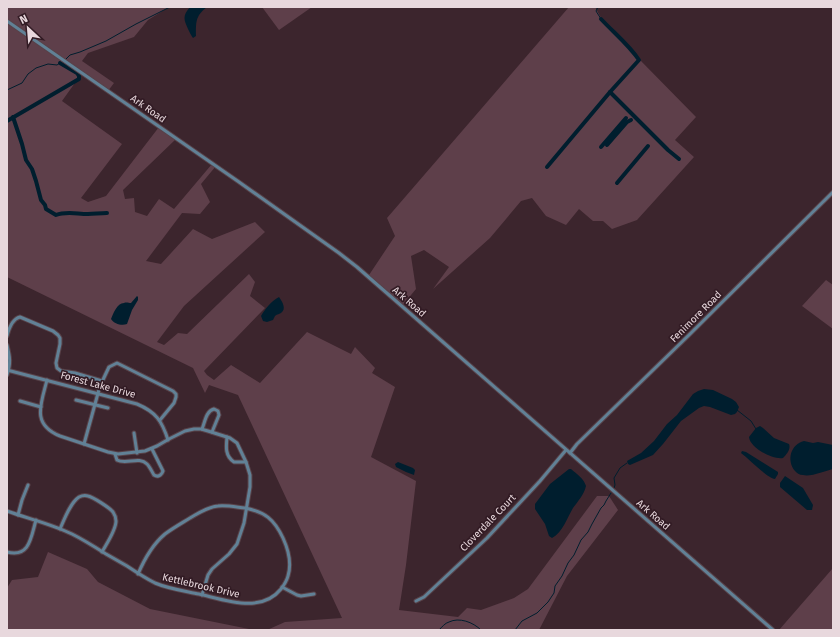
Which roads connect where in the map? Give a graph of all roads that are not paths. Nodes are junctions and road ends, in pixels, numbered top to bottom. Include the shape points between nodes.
1 (7, 21) edge
2 (833, 192) edge
3 (7, 336) edge
4 (7, 345) edge
5 (8, 370) edge
6 (7, 375) edge
7 (48, 380) junction
8 (102, 381) junction
9 (98, 393) junction
10 (76, 400) dead end
11 (20, 401) dead end
12 (96, 405) junction
13 (40, 407) junction
14 (108, 408) dead end
15 (160, 420) junction
16 (202, 429) junction
17 (212, 432) junction
18 (134, 433) dead end
19 (227, 437) junction
20 (168, 440) junction
21 (84, 444) junction
22 (152, 449) junction
23 (566, 450) junction
24 (137, 453) junction
25 (570, 453) junction
26 (115, 454) junction
27 (246, 462) junction
28 (28, 486) dead end
29 (247, 509) junction
30 (7, 511) edge
31 (18, 515) junction
32 (36, 520) junction
33 (60, 529) junction
34 (7, 552) edge
35 (102, 552) junction
36 (138, 574) junction
37 (282, 587) junction
38 (314, 594) dead end
39 (202, 595) junction
40 (416, 601) dead end
41 (773, 630) edge

1 - 23 street, Ark Road via 339,253
2 - 25 street, Fenimore Road
3 - 8 street via 13,321 20,317 53,331 60,341 57,368
4 - 5 street via 10,358
5 - 6 street
5 - 7 street, Forest Lake Drive
7 - 9 street, Forest Lake Drive
7 - 13 street
8 - 9 street
8 - 15 street via 109,367 116,363 173,391 176,394 175,401
9 - 12 street
9 - 15 street, Forest Lake Drive via 137,404
10 - 12 street
11 - 13 street
12 - 14 street
12 - 21 street
13 - 21 street via 46,428
15 - 20 street, Forest Lake Drive
16 - 17 street
16 - 17 street via 208,412 214,409 219,414
16 - 20 street via 189,430
17 - 19 street
18 - 24 street
19 - 27 street via 237,443
19 - 27 street via 225,450 230,460
20 - 22 street
21 - 26 street
22 - 24 street
22 - 26 street via 162,469 159,476 154,475 143,462 119,462
23 - 25 street, Ark Road
23 - 40 street, Cloverdale Court via 487,538 424,598
24 - 26 street
25 - 41 street, Ark Road
27 - 29 street via 250,479
28 - 31 street
29 - 36 street, Kettlebrook Drive via 214,507 183,522 159,540
29 - 37 street, Kettlebrook Drive via 261,512 272,520 282,536 290,568
29 - 39 street via 237,544 210,572
30 - 31 street, Kettlebrook Drive
31 - 32 street, Kettlebrook Drive
32 - 33 street, Kettlebrook Drive
32 - 34 street via 26,549 19,553
33 - 35 street, Kettlebrook Drive via 81,538
33 - 35 street via 75,500 78,497 90,496 111,510 116,518 114,531
35 - 36 street, Kettlebrook Drive
36 - 39 street, Kettlebrook Drive via 163,586
37 - 38 street via 301,596
37 - 39 street, Kettlebrook Drive via 268,599 252,604

